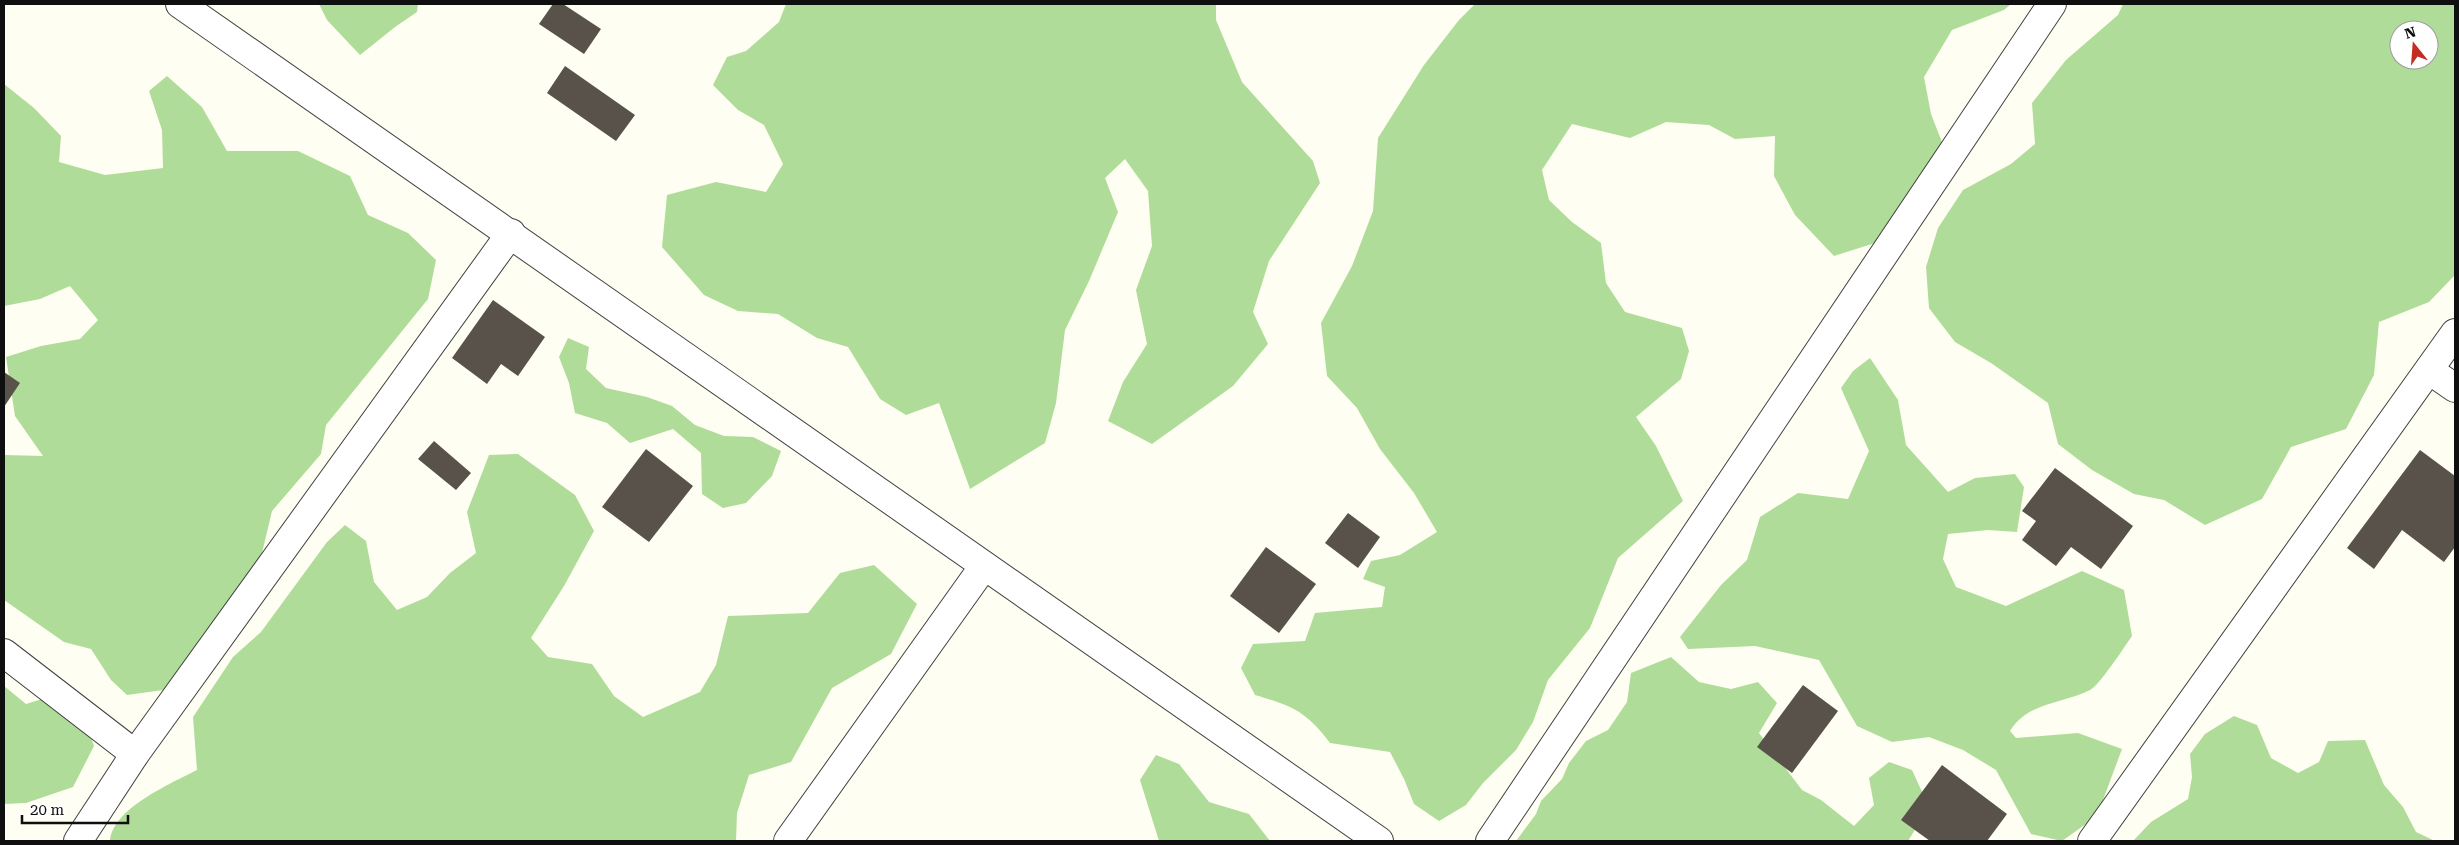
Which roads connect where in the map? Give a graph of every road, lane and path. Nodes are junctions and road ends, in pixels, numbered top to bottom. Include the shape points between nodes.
1 (180, 4) edge
2 (2052, 4) edge
3 (511, 233) junction
4 (2455, 333) edge
5 (2429, 370) junction
6 (2455, 388) edge
7 (984, 566) junction
8 (4, 653) edge
9 (136, 754) junction
10 (78, 841) edge
11 (788, 841) edge
12 (1379, 841) edge
13 (1490, 841) edge
14 (2092, 841) edge

1 - 3 street
2 - 13 street
3 - 7 street
3 - 9 street
4 - 5 street
5 - 6 street
5 - 14 street
7 - 11 street
7 - 12 street
8 - 9 street
9 - 10 street

